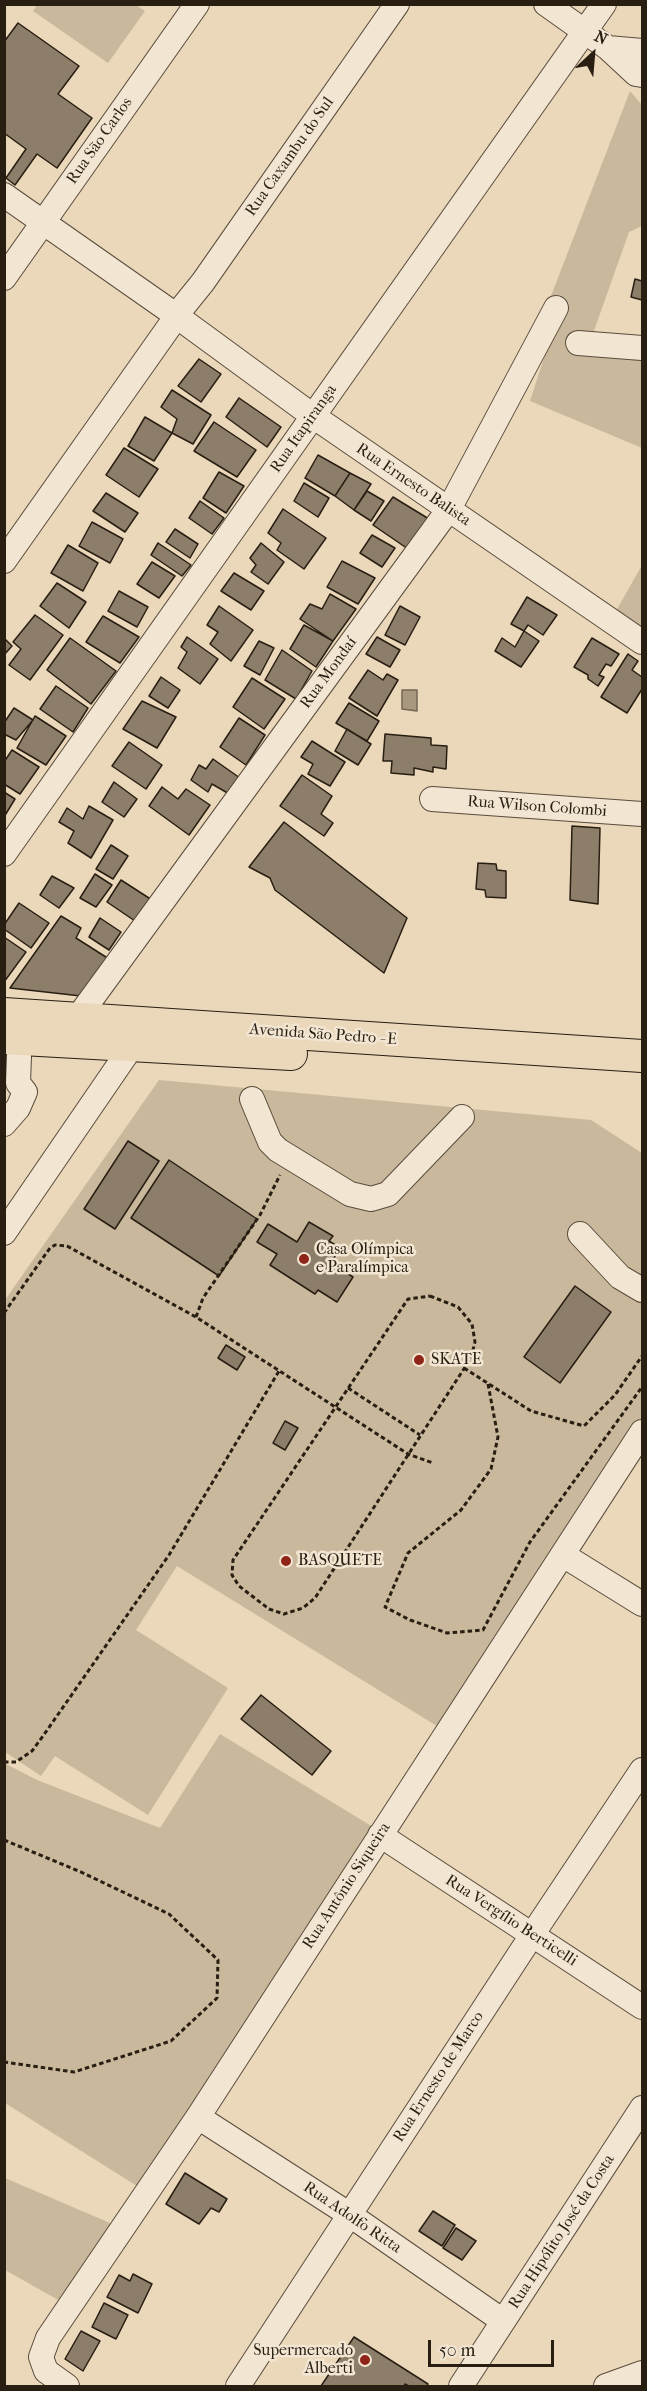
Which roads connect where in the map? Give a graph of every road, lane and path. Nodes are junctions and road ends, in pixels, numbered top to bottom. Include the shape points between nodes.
1 (197, 4) edge
2 (397, 4) edge
3 (546, 4) edge
4 (604, 4) edge
5 (584, 31) junction
6 (608, 48) junction
7 (642, 51) edge
8 (642, 75) edge
9 (4, 195) edge
10 (43, 222) junction
11 (4, 278) edge
12 (556, 308) dead end
13 (176, 317) junction
14 (578, 344) dead end
15 (642, 348) edge
16 (313, 416) junction
17 (448, 509) junction
18 (4, 561) edge
19 (642, 642) edge
20 (432, 799) dead end
21 (642, 814) edge
22 (4, 854) edge
23 (4, 1014) edge
24 (76, 1020) junction
25 (132, 1046) junction
26 (12, 1047) edge
27 (642, 1056) edge
28 (642, 1075) edge
29 (11, 1087) edge
30 (252, 1099) dead end
31 (462, 1118) dead end
32 (4, 1125) edge
33 (292, 1158) junction
34 (4, 1233) edge
35 (580, 1234) dead end
36 (642, 1290) edge
37 (4, 1313) edge
38 (196, 1317) junction
39 (642, 1356) edge
40 (464, 1368) junction
41 (279, 1371) junction
42 (488, 1384) junction
43 (642, 1387) edge
44 (348, 1388) junction
45 (335, 1407) junction
46 (642, 1432) edge
47 (420, 1436) junction
48 (408, 1454) junction
49 (433, 1463) dead end
50 (563, 1555) junction
51 (642, 1604) edge
52 (4, 1762) edge
53 (642, 1770) edge
54 (380, 1835) junction
55 (4, 1840) edge
56 (532, 1935) junction
57 (642, 2007) edge
58 (4, 2062) edge
59 (642, 2108) edge
60 (198, 2117) junction
61 (350, 2215) junction
62 (503, 2321) junction
63 (642, 2373) edge
64 (67, 2386) edge
65 (238, 2386) edge
66 (461, 2386) edge
67 (606, 2386) edge

1 - 10 street, Rua São Carlos
2 - 13 street, Rua Caxambu do Sul
3 - 5 street
4 - 5 street, Rua Itapiranga
5 - 6 street
5 - 16 street, Rua Itapiranga
6 - 7 street
6 - 8 street
9 - 10 street, Rua Ernesto Balista
10 - 11 street, Rua São Carlos
10 - 13 street, Rua Ernesto Balista
12 - 17 street, Rua Mondaí
13 - 16 street, Rua Ernesto Balista
13 - 18 street, Rua Caxambu do Sul
14 - 15 street
16 - 17 street, Rua Ernesto Balista
16 - 22 street, Rua Itapiranga
17 - 19 street, Rua Ernesto Balista
17 - 24 street, Rua Mondaí
20 - 21 street, Rua Wilson Colombi
23 - 24 main road, Avenida São Pedro - E
24 - 27 main road, Avenida São Pedro - E
25 - 26 main road, Avenida São Pedro - E
25 - 28 main road, Avenida São Pedro - E via 415,1059
25 - 34 street
26 - 29 street
29 - 32 street via 25,1092
30 - 33 street via 270,1142
31 - 33 street via 388,1194 371,1199 350,1194
33 - 38 path via 260,1215 203,1298
35 - 36 street via 620,1277
37 - 38 path via 50,1248 60,1245
38 - 41 path
39 - 42 path via 615,1395 584,1426 531,1411
40 - 42 path
40 - 44 path via 475,1342 472,1324 458,1307 430,1296 408,1299
40 - 47 path
41 - 45 path
41 - 52 path via 169,1555 43,1736 32,1751 16,1762
42 - 43 path via 498,1437 491,1469 461,1510 408,1553 385,1607 447,1633 483,1630 530,1542
44 - 45 path
44 - 47 path
45 - 48 path
45 - 48 path via 233,1560 232,1575 239,1586 269,1610 284,1614 303,1608 315,1598
46 - 50 street, Rua Antônio Siqueira
47 - 48 path
48 - 49 path
50 - 51 street
50 - 54 street, Rua Antônio Siqueira
53 - 56 street, Rua Ernesto de Marco
54 - 56 street, Rua Vergílio Berticelli
54 - 60 street, Rua Antônio Siqueira
55 - 58 path via 170,1914 218,1960 217,1998 171,2041 74,2072
56 - 57 street, Rua Vergílio Berticelli
56 - 61 street, Rua Ernesto de Marco
59 - 62 street, Rua Hipólito José da Costa
60 - 61 street, Rua Adolfo Ritta
60 - 64 street, Rua Antônio Siqueira via 48,2338 42,2357 46,2371
61 - 62 street, Rua Adolfo Ritta
61 - 65 street, Rua Ernesto de Marco
62 - 66 street, Rua Hipólito José da Costa
63 - 67 street

